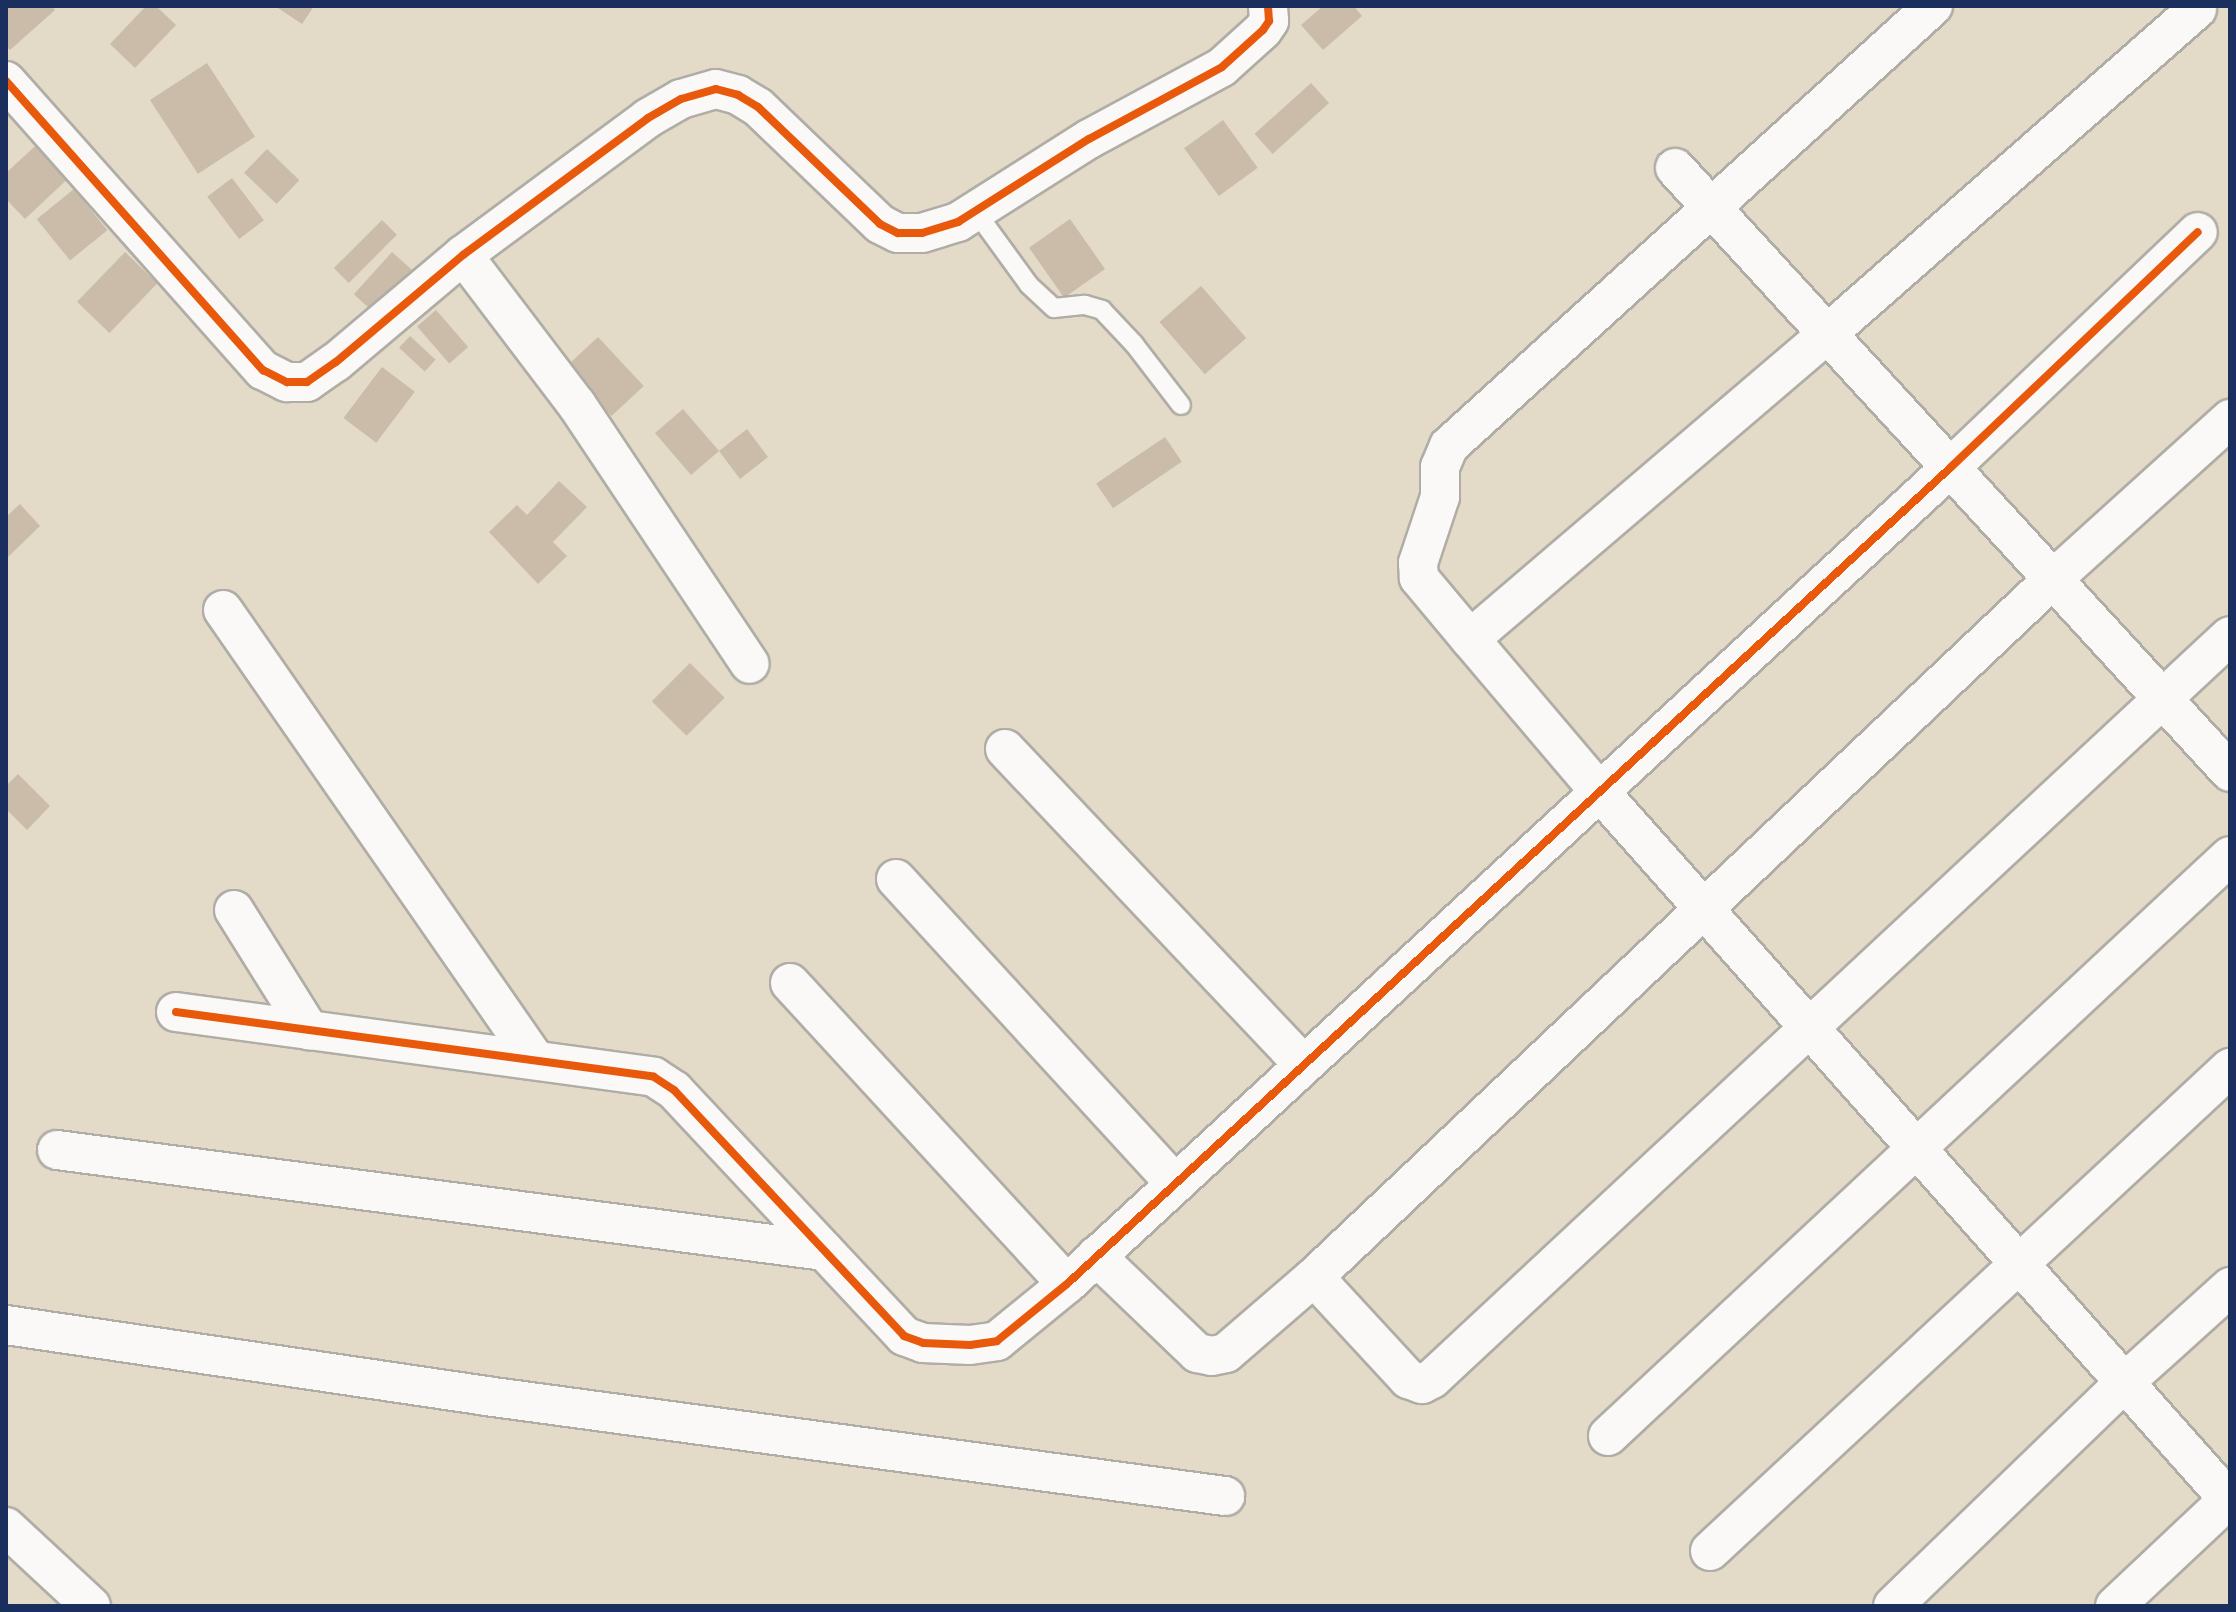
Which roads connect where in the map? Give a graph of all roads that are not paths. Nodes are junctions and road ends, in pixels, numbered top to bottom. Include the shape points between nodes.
1 (1268, 6) edge
2 (1933, 6) edge
3 (2197, 9) dead end
4 (6, 81) edge
5 (1675, 168) dead end
6 (1712, 210) junction
7 (976, 212) junction
8 (2198, 232) dead end
9 (463, 255) junction
10 (1826, 335) junction
11 (1181, 405) dead end
12 (2230, 419) edge
13 (1950, 468) junction
14 (2053, 579) junction
15 (223, 610) dead end
16 (2230, 636) edge
17 (1470, 639) junction
18 (750, 664) dead end
19 (2164, 700) junction
20 (1005, 749) dead end
21 (2230, 772) edge
22 (1599, 791) junction
23 (2230, 856) edge
24 (896, 879) dead end
25 (234, 910) dead end
26 (1703, 910) junction
27 (790, 983) dead end
28 (176, 1012) dead end
29 (1810, 1029) junction
30 (309, 1030) junction
31 (534, 1058) junction
32 (1303, 1064) junction
33 (2230, 1068) edge
34 (1916, 1148) junction
35 (57, 1150) dead end
36 (1175, 1183) junction
37 (824, 1251) junction
38 (1096, 1256) junction
39 (2019, 1264) junction
40 (1314, 1277) junction
41 (1067, 1284) junction
42 (2230, 1287) edge
43 (6, 1325) edge
44 (2125, 1382) junction
45 (1608, 1436) dead end
46 (1225, 1496) dead end
47 (2230, 1499) edge
48 (6, 1527) edge
49 (1710, 1551) dead end
50 (91, 1606) edge
51 (1893, 1606) edge
52 (2115, 1606) edge

1 - 7 street via 1269,21 1263,30 1222,67 1089,139
2 - 6 street
3 - 10 street
4 - 9 street via 263,370 287,382 307,382 336,362
5 - 6 street
6 - 10 street
6 - 17 street via 1449,446 1440,467 1440,497 1418,563 1419,578
7 - 9 street via 922,233 898,233 880,224 758,107 716,89 681,99 648,118
7 - 11 lane via 1029,285 1054,308 1085,305 1102,310
8 - 13 street
9 - 18 street via 577,405
10 - 13 street
10 - 17 street
12 - 14 street
13 - 14 street
13 - 22 street
14 - 19 street
14 - 26 street
15 - 31 street
16 - 19 street
17 - 22 street
19 - 21 street
19 - 29 street
20 - 32 street
22 - 26 street
22 - 32 street
23 - 34 street
24 - 36 street
25 - 30 street
26 - 29 street
26 - 40 street
27 - 41 street
28 - 30 street
29 - 34 street
29 - 40 street via 1422,1384 1408,1379
30 - 31 street
31 - 37 street via 662,1081
32 - 36 street
33 - 39 street
34 - 39 street
34 - 45 street
35 - 37 street
36 - 38 street
37 - 41 street via 904,1336 923,1343 997,1341
38 - 40 street via 1197,1353 1212,1356 1226,1353
38 - 41 street
39 - 44 street
39 - 49 street
42 - 44 street
43 - 46 street
44 - 47 street
44 - 51 street
47 - 52 street
48 - 50 street

